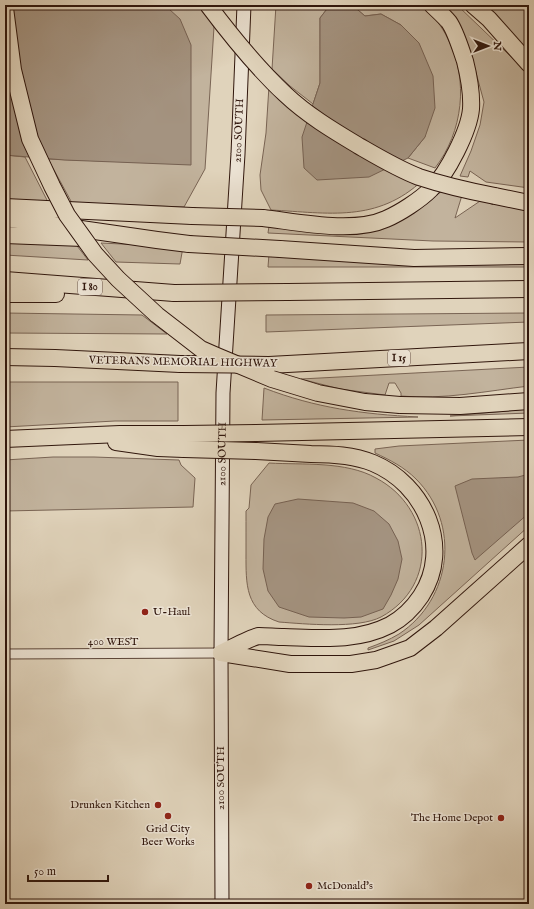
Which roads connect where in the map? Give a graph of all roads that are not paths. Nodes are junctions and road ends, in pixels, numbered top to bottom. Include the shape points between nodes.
1 (12, 5) edge
2 (208, 5) edge
3 (244, 5) edge
4 (432, 5) edge
5 (473, 5) edge
6 (5, 8) edge
7 (5, 16) edge
8 (529, 64) edge
9 (529, 203) edge
10 (5, 207) edge
11 (5, 218) edge
12 (5, 235) edge
13 (157, 240) junction
14 (529, 256) edge
15 (5, 280) edge
16 (529, 289) edge
17 (174, 293) junction
18 (5, 294) edge
19 (529, 351) edge
20 (5, 358) edge
21 (529, 392) edge
22 (529, 401) edge
23 (419, 405) junction
24 (529, 427) edge
25 (5, 439) edge
26 (184, 441) junction
27 (529, 545) edge
28 (220, 653) junction
29 (5, 654) edge
30 (222, 904) edge

1 - 7 highway
2 - 9 highway, bridge via 236,43 265,74 286,95 326,127 375,156 418,176 457,188
3 - 28 main road, 2100 SOUTH via 238,154 223,393
4 - 10 highway, bridge via 449,22 462,50 470,80 471,110 462,143 432,189 385,219 364,225 337,226 263,218
5 - 8 highway
6 - 23 highway, bridge via 13,70 30,139 68,215 95,254 118,279 157,315 201,349 217,356 313,392 364,402
11 - 13 highway
12 - 13 highway
13 - 14 highway, bridge via 414,258
15 - 17 highway, I 80
16 - 17 highway, bridge
17 - 18 highway
19 - 20 highway, VETERANS MEMORIAL HIGHWAY / I 15, bridge via 269,365
21 - 23 highway
22 - 23 highway via 460,406
24 - 26 highway, bridge via 256,433
25 - 26 highway via 66,436 158,448
26 - 28 highway, bridge via 256,451 353,457 372,463 389,472 411,490 426,512 434,538 433,565 425,588 402,617 385,627 350,637 258,636
27 - 28 highway via 410,648 376,660 351,664 290,664
28 - 29 street, 400 WEST
28 - 30 main road, 2100 SOUTH

